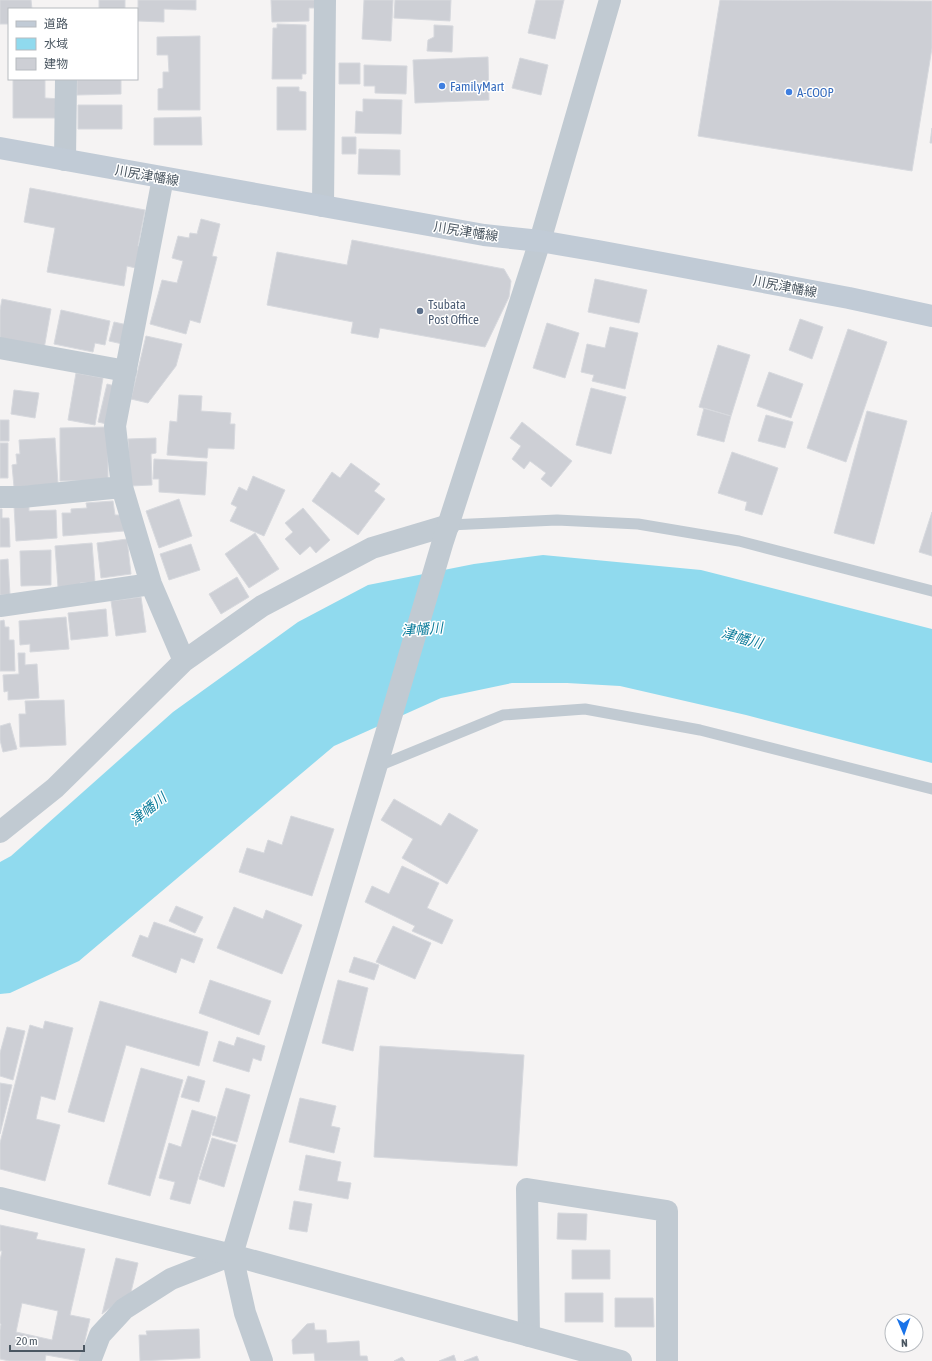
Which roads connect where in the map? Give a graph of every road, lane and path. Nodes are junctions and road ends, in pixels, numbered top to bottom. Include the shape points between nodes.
1 (325, 0) edge
2 (610, 0) edge
3 (66, 80) edge
4 (0, 148) edge
5 (65, 160) junction
6 (163, 178) junction
7 (323, 206) junction
8 (540, 241) junction
9 (932, 316) edge
10 (0, 348) edge
11 (126, 371) junction
12 (122, 487) junction
13 (0, 497) edge
14 (446, 533) junction
15 (151, 584) junction
16 (932, 591) edge
17 (0, 606) edge
18 (184, 661) junction
19 (376, 768) junction
20 (932, 788) edge
21 (0, 832) edge
22 (0, 1198) edge
23 (232, 1255) junction
24 (529, 1336) junction
25 (90, 1361) edge
26 (262, 1361) edge
27 (621, 1361) edge
28 (667, 1361) edge

1 - 7 street
2 - 8 street
3 - 5 street
4 - 5 main road, 川尻津幡線
5 - 6 main road, 川尻津幡線
6 - 7 main road, 川尻津幡線
6 - 11 street
7 - 8 main road, 川尻津幡線 via 484,235
8 - 9 main road, 川尻津幡線 via 849,298
8 - 14 street
10 - 11 street
11 - 12 street via 115,426
12 - 13 street
12 - 15 street
14 - 16 lane via 557,520 638,524 739,541
14 - 18 street via 372,548 262,606
14 - 19 street
15 - 17 street
15 - 18 street
18 - 21 street via 55,788
19 - 20 lane via 503,715 585,709 700,730
19 - 23 street
22 - 23 street
23 - 24 street
23 - 25 street via 171,1279 124,1309 100,1335
23 - 26 street via 245,1313
24 - 27 street
24 - 28 street via 527,1189 667,1211

